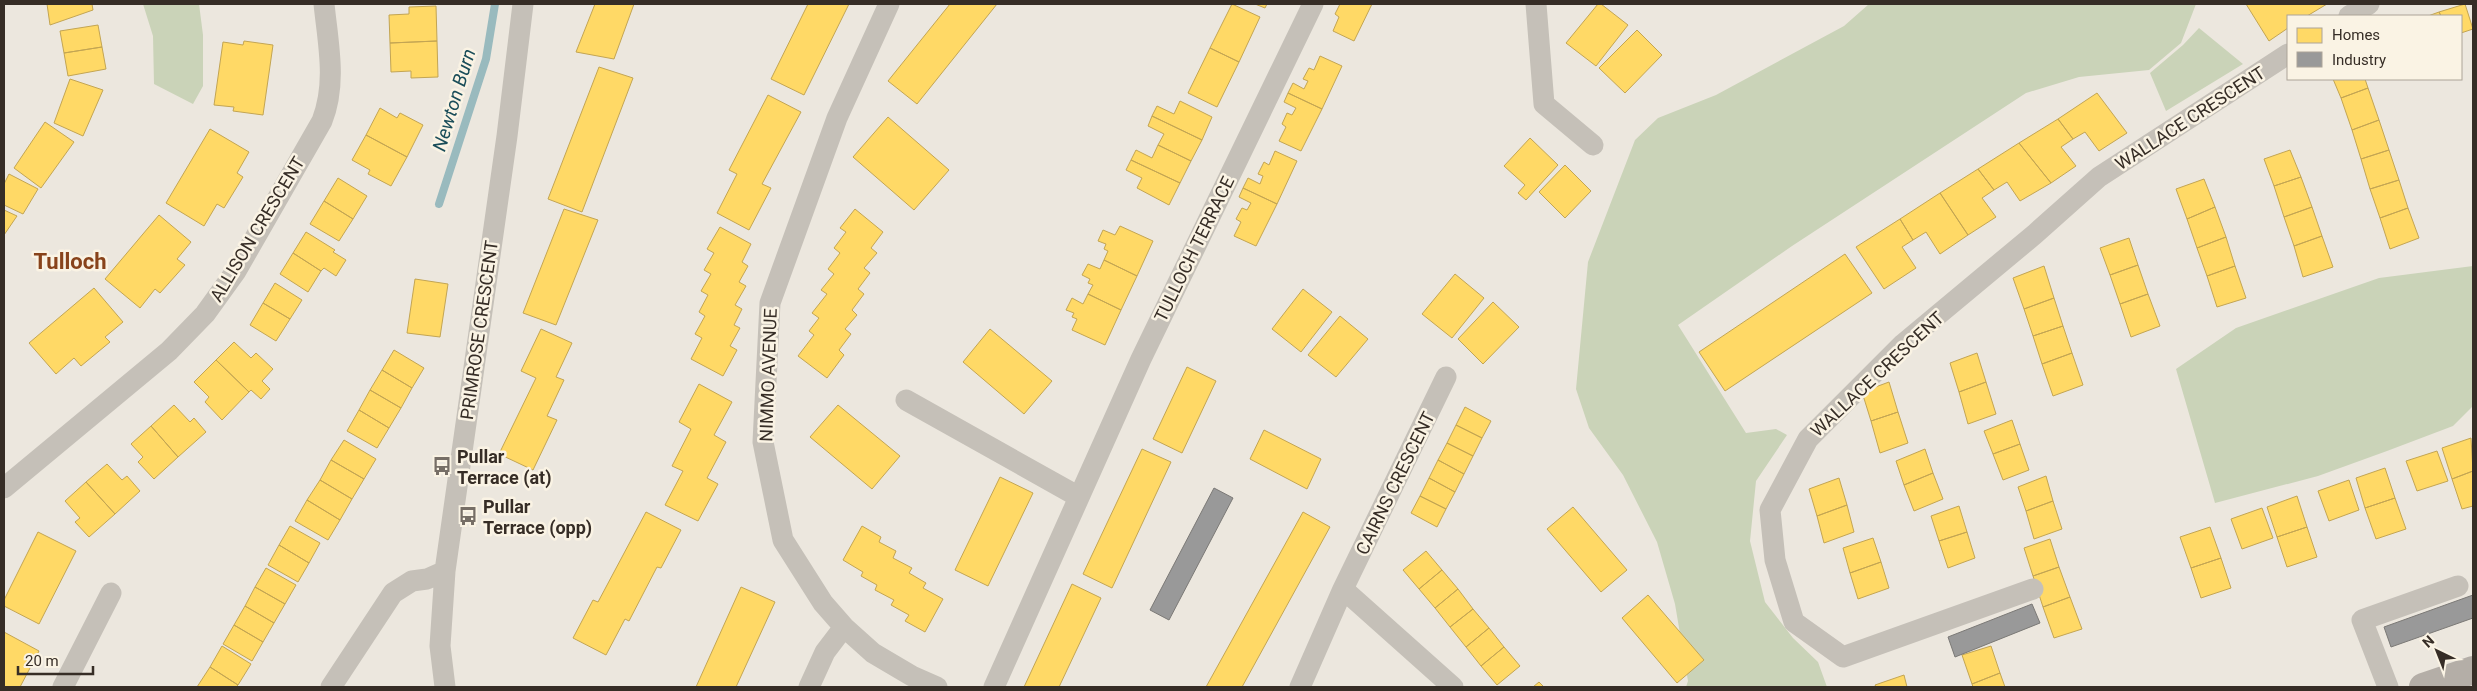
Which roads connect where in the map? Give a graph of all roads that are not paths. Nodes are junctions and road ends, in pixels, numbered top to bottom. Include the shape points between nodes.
1 (324, 4) edge
2 (523, 4) edge
3 (889, 4) edge
4 (1313, 4) edge
5 (1536, 4) edge
6 (2369, 4) edge
7 (2351, 15) edge
8 (2287, 55) edge
9 (1593, 145) dead end
10 (1446, 377) dead end
11 (906, 400) dead end
12 (4, 488) edge
13 (1079, 497) junction
14 (445, 570) junction
15 (2458, 586) dead end
16 (1343, 589) junction
17 (2033, 589) dead end
18 (111, 593) dead end
19 (844, 627) junction
20 (2473, 670) edge
21 (63, 687) edge
22 (331, 687) edge
23 (445, 687) edge
24 (809, 687) edge
25 (937, 687) edge
26 (994, 687) edge
27 (1300, 687) edge
28 (1453, 687) edge
29 (2388, 687) edge
30 (2423, 687) edge

1 - 12 street, ALLISON CRESCENT via 331,69 330,101 322,121 236,271 205,314 169,351
2 - 14 street, PRIMROSE CRESCENT
3 - 19 street, NIMMO AVENUE via 837,118 770,303 763,442 783,540 823,603
4 - 13 street, TULLOCH TERRACE via 1141,360
5 - 9 street via 1544,104
6 - 7 street
8 - 17 street, WALLACE CRESCENT via 2099,177 1904,344 1808,439 1770,510 1775,560 1794,622 1843,657
10 - 16 street, CAIRNS CRESCENT
11 - 13 street
13 - 26 street, TULLOCH TERRACE
14 - 22 street via 427,579 412,581 393,593
14 - 23 street, PRIMROSE CRESCENT via 440,646
15 - 29 street via 2362,620
16 - 27 street, CAIRNS CRESCENT
16 - 28 street
18 - 21 street
19 - 24 street via 825,652
19 - 25 street, NIMMO AVENUE via 873,653
20 - 30 main road

